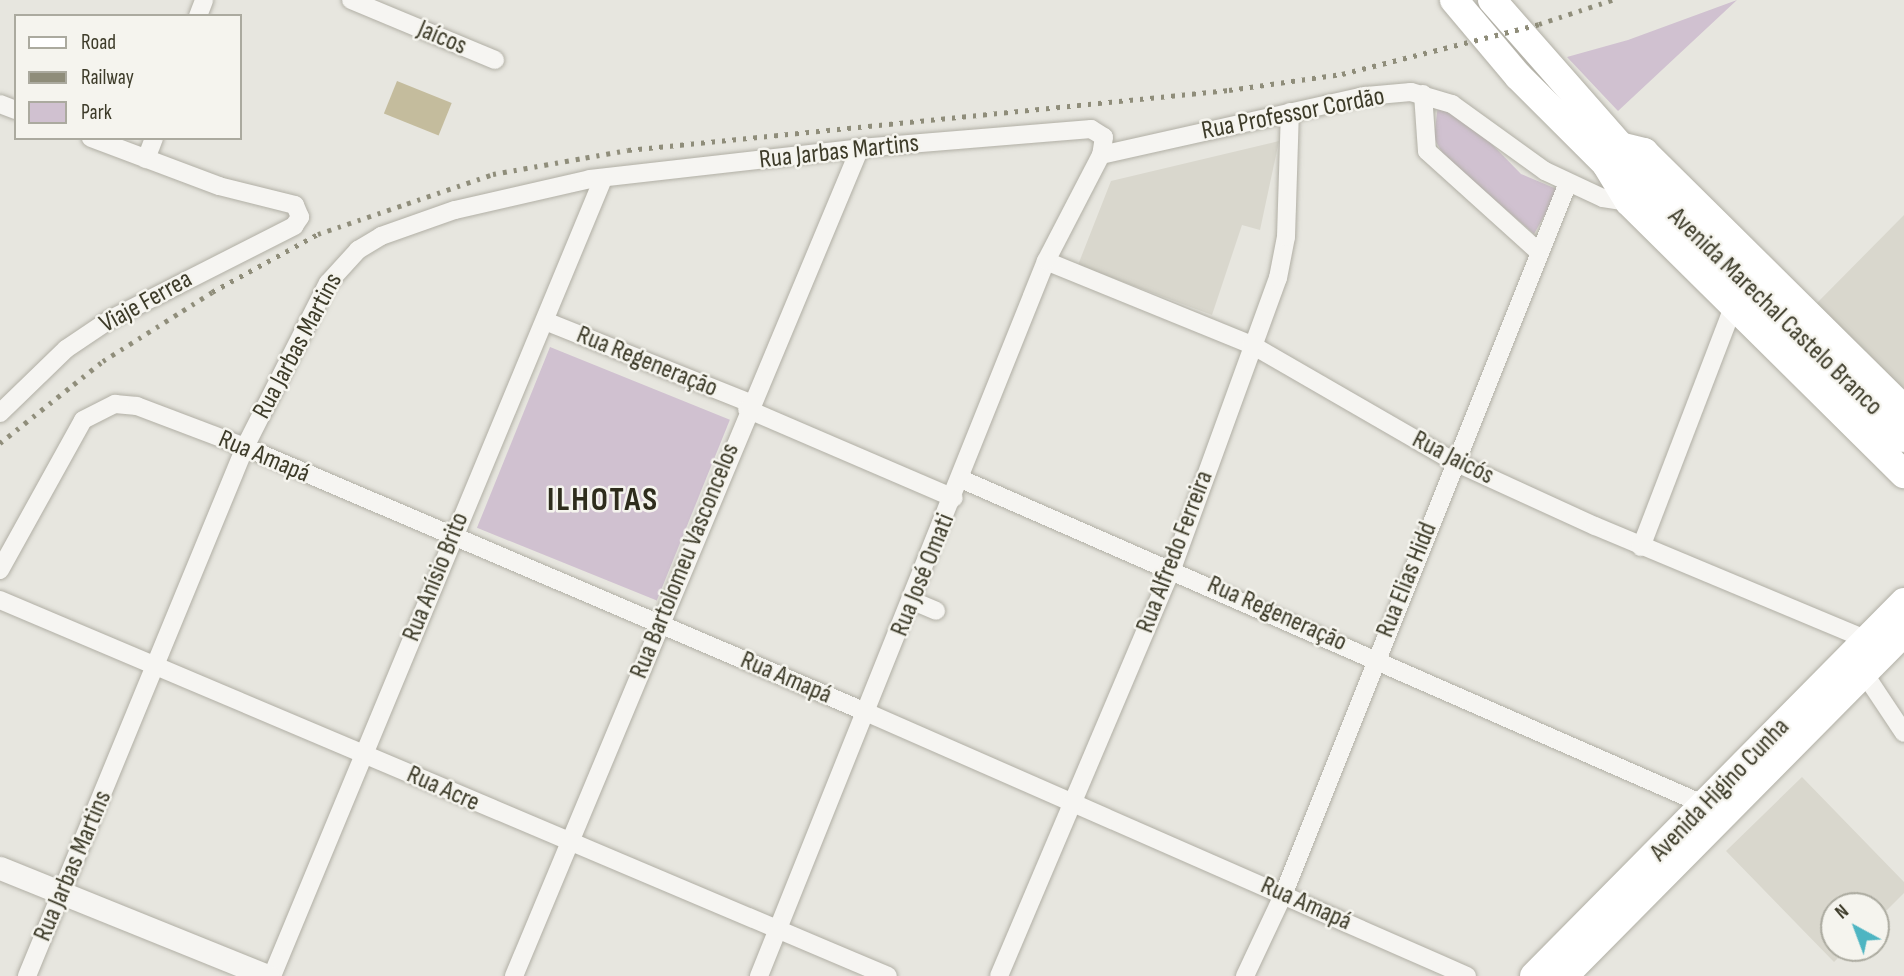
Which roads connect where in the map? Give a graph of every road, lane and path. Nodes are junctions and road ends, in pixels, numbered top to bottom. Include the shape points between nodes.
1 (351, 0) edge
2 (1454, 0) edge
3 (1492, 0) edge
4 (495, 60) dead end
5 (1423, 94) junction
6 (1290, 112) junction
7 (96, 140) edge
8 (153, 140) edge
9 (860, 148) junction
10 (1101, 155) junction
11 (1615, 155) junction
12 (146, 159) junction
13 (603, 179) junction
14 (1568, 183) junction
15 (1637, 194) junction
16 (1540, 253) junction
17 (1046, 261) junction
18 (1734, 305) junction
19 (545, 321) junction
20 (1252, 345) junction
21 (749, 406) junction
22 (1904, 409) edge
23 (0, 413) edge
24 (1904, 438) edge
25 (244, 447) junction
26 (1455, 462) junction
27 (1904, 474) edge
28 (961, 479) junction
29 (954, 498) junction
30 (451, 537) junction
31 (1641, 547) junction
32 (1172, 569) junction
33 (0, 570) edge
34 (0, 600) edge
35 (913, 601) junction
36 (1904, 602) edge
37 (936, 611) dead end
38 (659, 624) junction
39 (1904, 633) edge
40 (1867, 640) junction
41 (1376, 658) junction
42 (158, 665) junction
43 (1864, 673) junction
44 (868, 713) junction
45 (1904, 733) edge
46 (363, 754) junction
47 (1071, 803) junction
48 (1705, 805) junction
49 (568, 844) junction
50 (0, 868) edge
51 (62, 893) junction
52 (1284, 893) junction
53 (778, 931) junction
54 (27, 976) edge
55 (270, 976) edge
56 (513, 976) edge
57 (759, 976) edge
58 (888, 976) edge
59 (999, 976) edge
60 (1245, 976) edge
61 (1467, 976) edge
62 (1535, 976) edge
63 (1564, 976) edge

1 - 4 street, Jaícos
2 - 11 main road via 1518,76
3 - 11 main road
5 - 6 street, Rua Professor Cordão via 1366,96
5 - 14 street, Rua Professor Cordão via 1471,116 1545,172
5 - 16 street via 1427,151
6 - 10 street, Rua Professor Cordão
6 - 20 street, Rua Alfredo Ferreira via 1286,237 1278,278
7 - 12 street
8 - 12 street
9 - 10 street, Rua Jarbas Martins via 1091,129 1104,137
9 - 13 street, Rua Jarbas Martins
9 - 21 street, Rua Bartolomeu Vasconcelos
10 - 17 street, Rua José Omati
11 - 15 main road
11 - 22 main road via 1644,152
12 - 23 street, Viaje Ferrea via 300,210 294,226 109,320 66,349
13 - 19 street, Rua Anísio Brito
13 - 25 street, Rua Jarbas Martins via 570,182 455,210 381,236 358,250 328,283
14 - 15 street via 1603,198
14 - 16 street, Rua Elias Hidd
15 - 18 main road
15 - 24 main road, Avenida Marechal Castelo Branco
16 - 26 street, Rua Elias Hidd
17 - 20 street, Rua Jaicós
17 - 28 street, Rua José Omati
18 - 27 main road
18 - 31 street
19 - 21 street, Rua Regeneração
19 - 30 street, Rua Anísio Brito
20 - 26 street, Rua Jaicós
20 - 32 street, Rua Alfredo Ferreira
21 - 29 street, Rua Regeneração
21 - 38 street, Rua Bartolomeu Vasconcelos
25 - 30 street, Rua Amapá
25 - 33 street, Rua Amapá via 137,406 115,404 99,410 83,421 69,442
25 - 42 street, Rua Jarbas Martins
26 - 31 street, Rua Jaicós
26 - 41 street, Rua Elias Hidd
28 - 29 street, Rua José Omati
28 - 32 street, Rua Regeneração
29 - 35 street, Rua José Omati
30 - 38 street, Rua Amapá
30 - 46 street, Rua Anísio Brito
31 - 40 street, Rua Jaicós
32 - 41 street, Rua Regeneração
32 - 47 street, Rua Alfredo Ferreira
34 - 42 street, Rua Acre
35 - 37 street
35 - 44 street, Rua José Omati
36 - 40 main road, Avenida Higino Cunha
38 - 44 street, Rua Amapá
38 - 49 street, Rua Bartolomeu Vasconcelos
39 - 43 main road, Avenida Higino Cunha
40 - 48 main road, Avenida Higino Cunha
41 - 48 street, Rua Regeneração
41 - 52 street, Rua Elias Hidd
42 - 46 street, Rua Acre
42 - 51 street, Rua Jarbas Martins
43 - 45 street
43 - 63 main road, Avenida Higino Cunha
44 - 47 street, Rua Amapá
44 - 53 street, Rua José Omati
46 - 49 street, Rua Acre
46 - 55 street, Rua Anísio Brito
47 - 52 street, Rua Amapá
47 - 59 street, Rua Alfredo Ferreira
48 - 62 main road, Avenida Higino Cunha
49 - 53 street, Rua Acre
49 - 56 street, Rua Bartolomeu Vasconcelos
50 - 51 street
51 - 54 street, Rua Jarbas Martins
51 - 55 street
52 - 60 street, Rua Elias Hidd
52 - 61 street, Rua Amapá
53 - 57 street, Rua José Omati
53 - 58 street, Rua Acre

